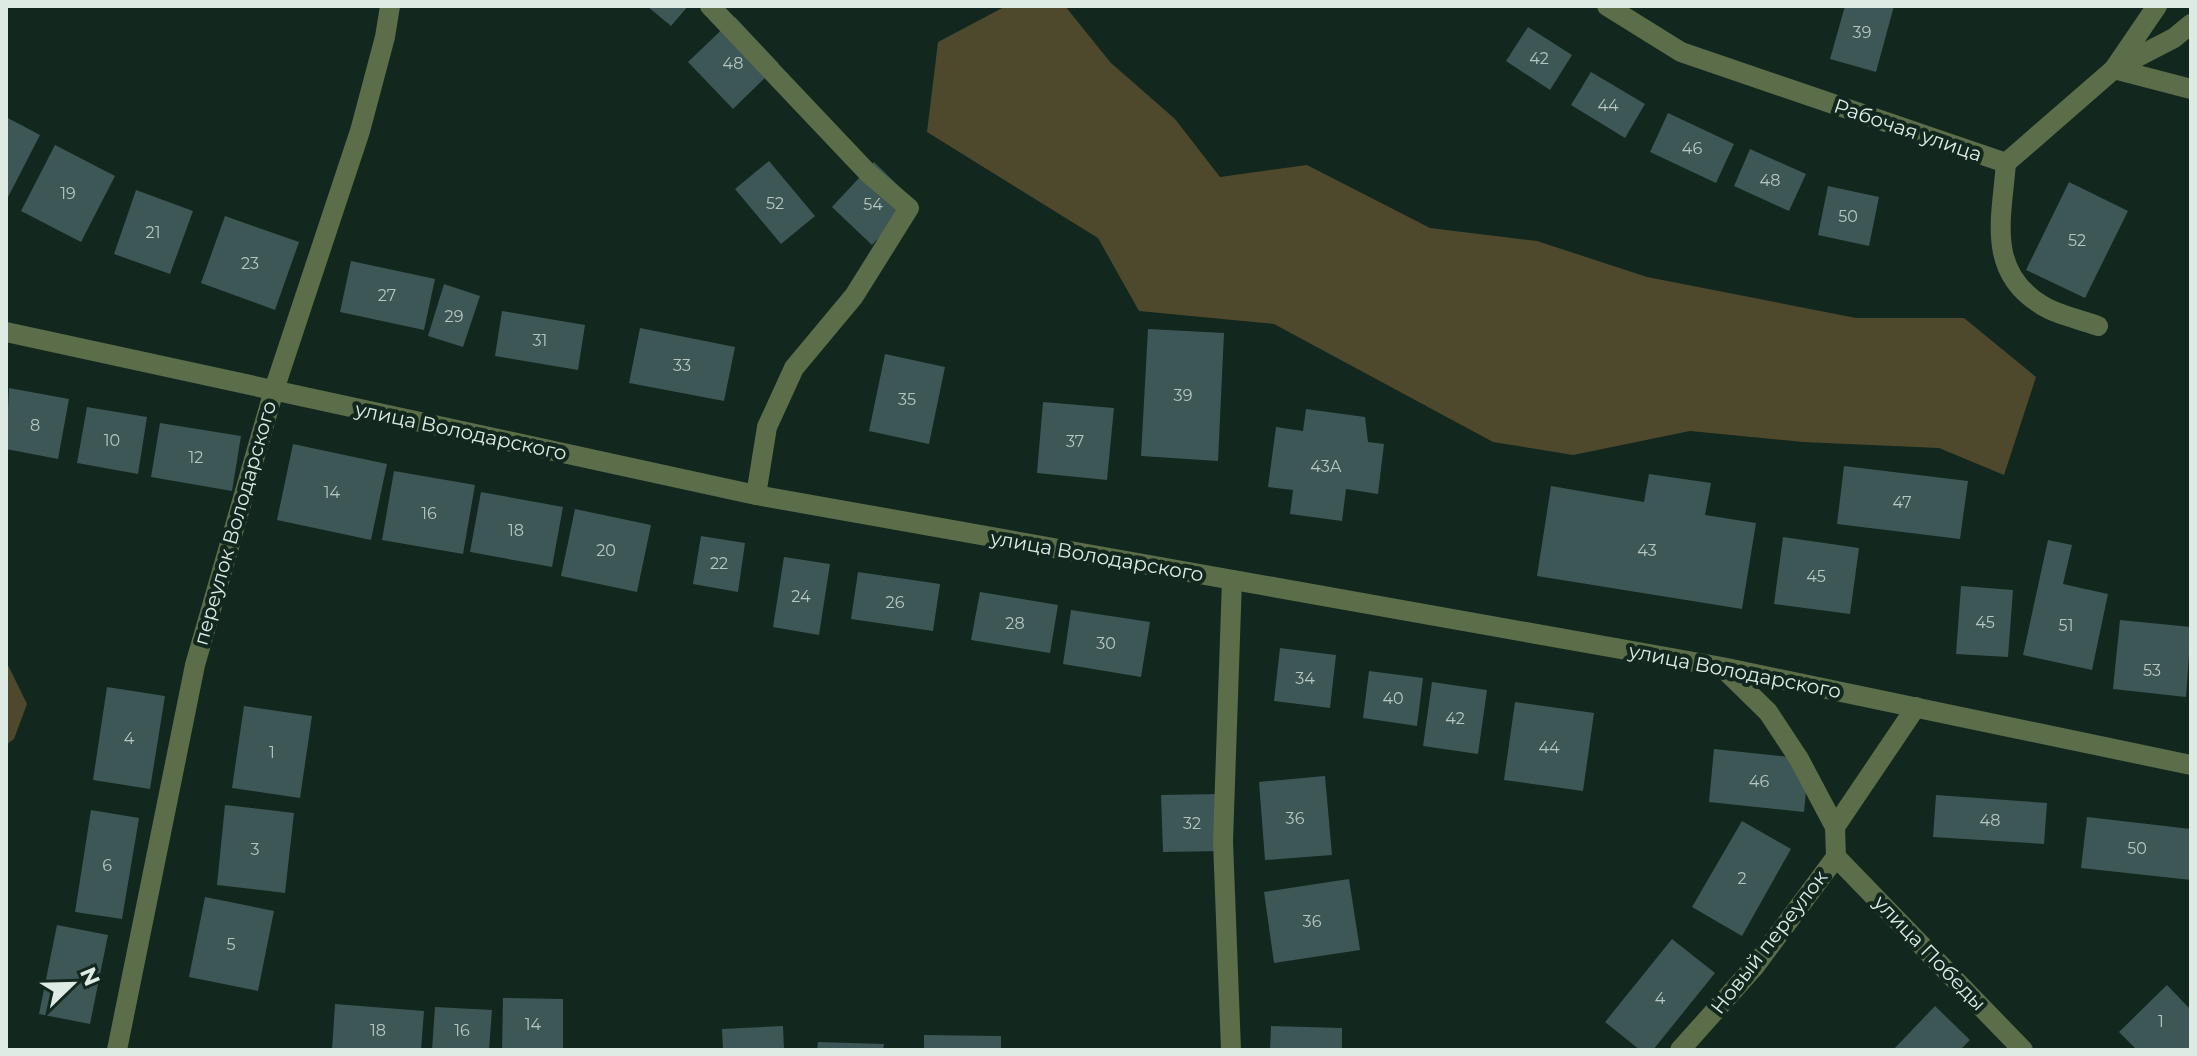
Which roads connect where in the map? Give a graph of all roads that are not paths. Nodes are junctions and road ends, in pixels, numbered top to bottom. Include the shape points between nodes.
1 (390, 6) edge
2 (710, 6) edge
3 (1607, 6) edge
4 (2157, 6) edge
5 (2191, 24) edge
6 (2114, 69) junction
7 (2191, 89) edge
8 (2006, 163) junction
9 (2098, 326) dead end
10 (6, 332) edge
11 (274, 390) junction
12 (756, 495) junction
13 (1232, 580) junction
14 (1722, 667) junction
15 (1916, 707) junction
16 (2191, 765) edge
17 (1835, 827) junction
18 (1836, 857) junction
19 (117, 1050) edge
20 (1231, 1050) edge
21 (1680, 1050) edge
22 (2023, 1050) edge

1 - 11 street, переулок Володарского via 360,131
2 - 12 street via 869,174 909,208 854,296 794,368 767,427
3 - 8 street, Рабочая улица via 1681,52
4 - 6 street
5 - 6 street
6 - 7 street
6 - 8 street, Рабочая улица
8 - 9 street via 2000,247 2013,278 2040,305
10 - 11 street, улица Володарского
11 - 12 street, улица Володарского
11 - 19 street, переулок Володарского via 195,665
12 - 13 street, улица Володарского
13 - 14 street, улица Володарского
13 - 20 street via 1223,841
14 - 15 street, улица Володарского
14 - 17 street via 1768,712
15 - 16 street, улица Володарского
15 - 17 street
17 - 18 street, Новый переулок
18 - 21 street, Новый переулок via 1755,966
18 - 22 street, улица Победы

